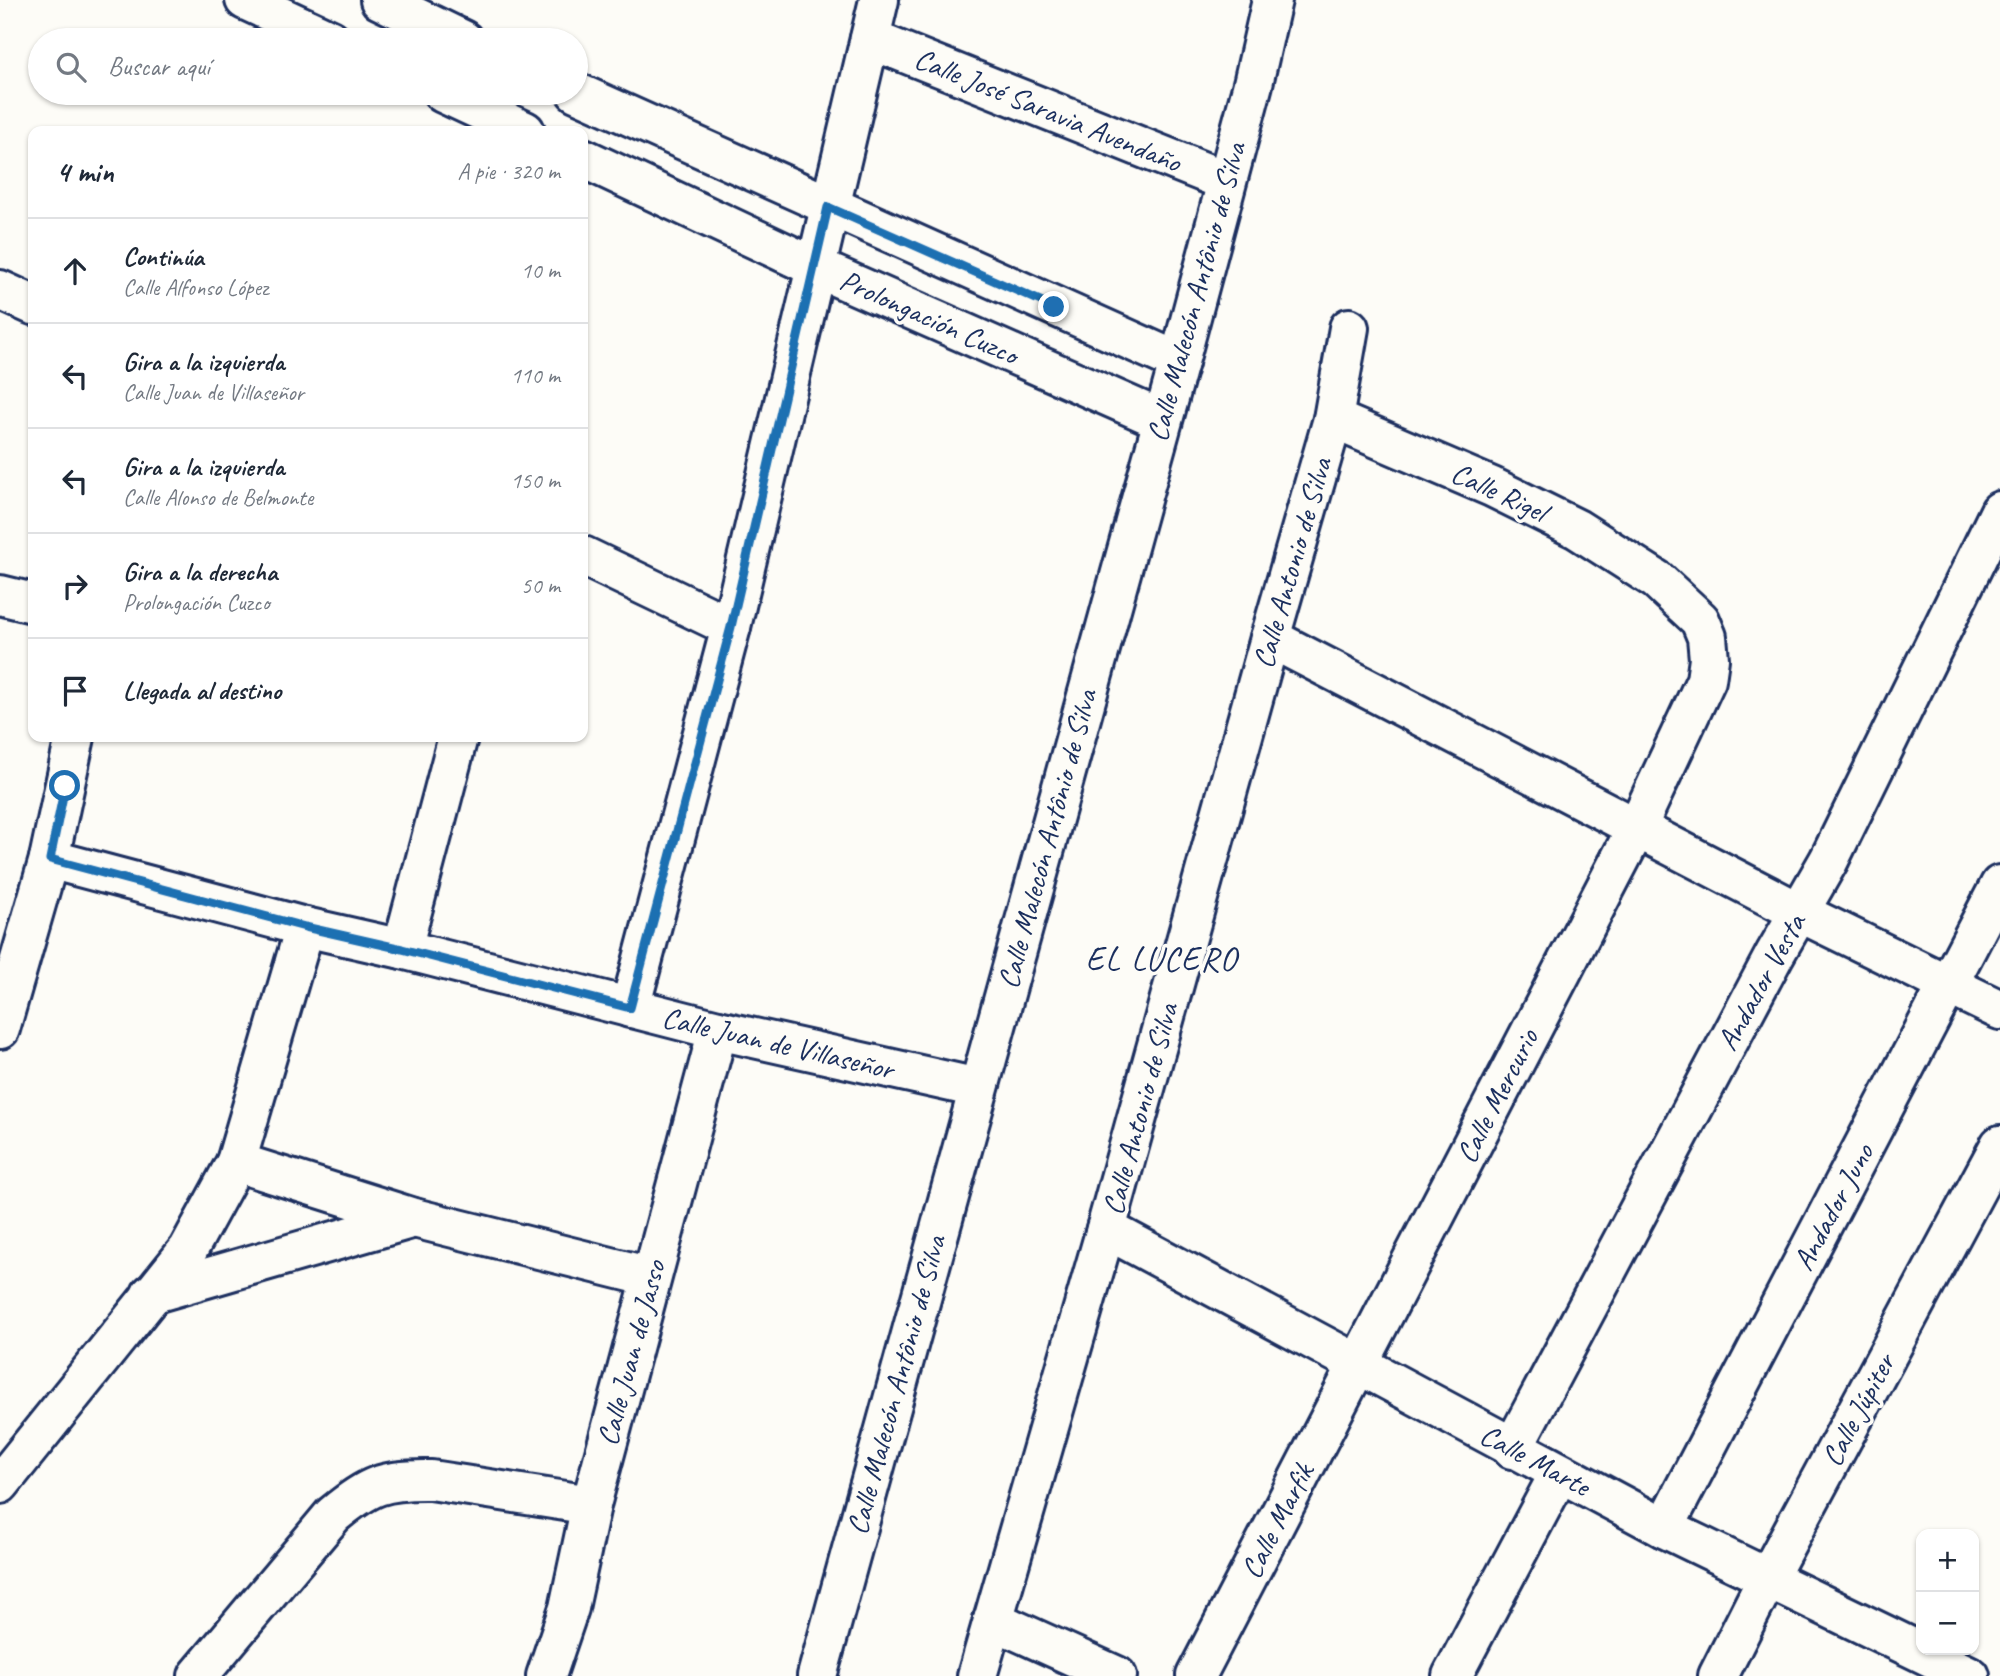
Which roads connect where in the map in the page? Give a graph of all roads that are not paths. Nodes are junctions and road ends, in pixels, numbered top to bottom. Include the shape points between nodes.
1 (245, 0) edge
2 (380, 0) edge
3 (879, 0) edge
4 (1272, 0) edge
5 (305, 28) edge
6 (438, 28) edge
7 (870, 39) junction
8 (588, 97) edge
9 (469, 105) edge
10 (514, 126) edge
11 (588, 160) edge
12 (1226, 181) junction
13 (828, 207) junction
14 (815, 267) junction
15 (0, 290) edge
16 (28, 303) edge
17 (1349, 328) dead end
18 (1179, 362) junction
19 (1333, 419) junction
20 (1162, 420) junction
21 (2000, 511) edge
22 (588, 558) edge
23 (1657, 580) joint
24 (0, 595) edge
25 (28, 602) edge
26 (731, 627) junction
27 (1270, 638) junction
28 (74, 742) edge
29 (457, 742) edge
30 (1637, 827) junction
31 (50, 859) junction
32 (2000, 885) edge
33 (1799, 912) junction
34 (305, 927) junction
35 (402, 949) junction
36 (1949, 985) junction
37 (630, 1008) junction
38 (2000, 1010) edge
39 (0, 1029) edge
40 (718, 1030) junction
41 (978, 1088) junction
42 (2000, 1145) edge
43 (236, 1162) junction
44 (414, 1218) junction
45 (1106, 1229) junction
46 (651, 1277) junction
47 (151, 1294) junction
48 (1357, 1366) junction
49 (1512, 1449) junction
50 (1559, 1474) junction
51 (0, 1484) edge
52 (592, 1505) junction
53 (1664, 1528) junction
54 (1767, 1579) junction
55 (993, 1620) junction
56 (198, 1676) edge
57 (546, 1676) edge
58 (817, 1676) edge
59 (977, 1676) edge
60 (1117, 1676) edge
61 (1196, 1676) edge
62 (1452, 1676) edge
63 (1718, 1676) edge
64 (1970, 1676) edge

1 - 5 street
2 - 6 street
3 - 7 street
4 - 12 street, Calle Malecón Antônio de Silva
7 - 12 street, Calle José Saravia Avendaño
7 - 13 street
8 - 13 street, Prolongación Cuzco
9 - 10 street
11 - 14 street, Prolongación Cuzco
12 - 18 street, Calle Malecón Antônio de Silva
13 - 14 street
13 - 18 street, Prolongación Cuzco
14 - 20 street, Prolongación Cuzco
14 - 26 street
15 - 16 street
17 - 19 street, Calle Antonio de Silva
18 - 20 street, Calle Malecón Antônio de Silva
19 - 23 street, Calle Rigel via 1577,529
19 - 27 street, Calle Antonio de Silva
20 - 41 street, Calle Malecón Antônio de Silva
21 - 33 street, Andador Vesta via 1829,860
22 - 26 street
23 - 30 street, Calle Mercurio via 1700,620 1709,659 1706,680
24 - 25 street
26 - 37 street
27 - 30 street
27 - 45 street, Calle Antonio de Silva
28 - 31 street
29 - 35 street
30 - 33 street
30 - 48 street, Calle Mercurio
31 - 34 street, Calle Juan de Villaseñor
31 - 39 street
32 - 36 street, Andador Juno
33 - 36 street
33 - 49 street, Andador Vesta
34 - 35 street, Calle Juan de Villaseñor
34 - 43 street
35 - 37 street, Calle Juan de Villaseñor
36 - 38 street
36 - 53 street, Andador Juno
37 - 40 street, Calle Juan de Villaseñor
40 - 41 street, Calle Juan de Villaseñor
40 - 46 street, Calle Juan de Jasso
41 - 58 street, Calle Malecón Antônio de Silva
42 - 54 street, Calle Júpiter
43 - 44 street
43 - 47 street via 188,1250
44 - 46 street
44 - 47 street
45 - 48 street, Calle Marte
45 - 55 street, Calle Antonio de Silva
46 - 52 street, Calle Juan de Jasso
47 - 51 street
48 - 49 street, Calle Marte
48 - 61 street, Calle Marfik
49 - 50 street, Calle Marte
50 - 53 street, Calle Marte
50 - 62 street
52 - 56 street via 431,1480 381,1483 359,1493 333,1515
52 - 57 street, Calle Juan de Jasso via 569,1608
53 - 54 street, Calle Marte
54 - 63 street, Calle Júpiter
54 - 64 street, Calle Marte
55 - 59 street, Calle Antonio de Silva
55 - 60 street

